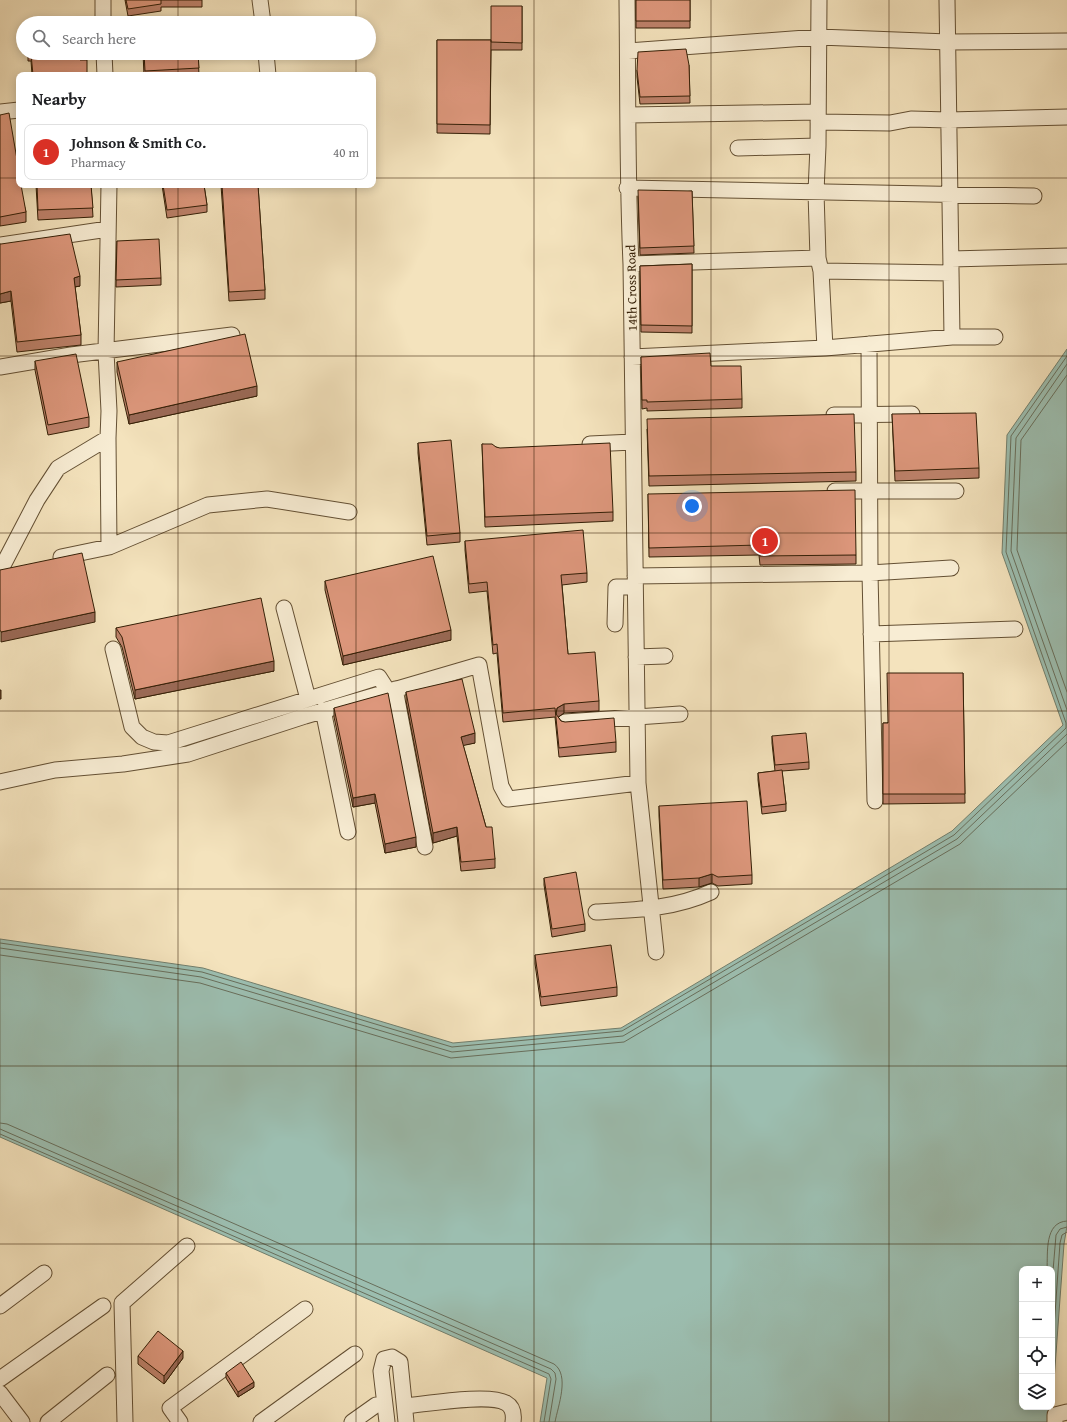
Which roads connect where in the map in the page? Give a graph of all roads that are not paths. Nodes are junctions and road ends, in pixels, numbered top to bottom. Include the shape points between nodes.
1 (103, 0) edge
2 (260, 0) edge
3 (627, 0) edge
4 (819, 0) edge
5 (947, 0) edge
6 (103, 16) edge
7 (262, 16) edge
8 (819, 37) junction
9 (1067, 40) edge
10 (948, 42) junction
11 (628, 51) junction
12 (104, 60) edge
13 (267, 60) edge
14 (105, 72) edge
15 (268, 72) edge
16 (16, 110) edge
17 (0, 112) edge
18 (629, 115) junction
19 (818, 117) junction
20 (1067, 117) edge
21 (949, 120) junction
22 (818, 146) junction
23 (738, 148) dead end
24 (109, 188) edge
25 (627, 188) junction
26 (816, 192) junction
27 (950, 194) junction
28 (1034, 196) dead end
29 (108, 229) junction
30 (0, 245) edge
31 (1067, 256) edge
32 (631, 264) junction
33 (820, 265) junction
34 (951, 266) junction
35 (232, 335) edge
36 (952, 337) junction
37 (995, 337) dead end
38 (870, 344) junction
39 (825, 348) junction
40 (106, 352) junction
41 (632, 356) junction
42 (0, 367) edge
43 (870, 414) junction
44 (930, 414) edge
45 (822, 415) edge
46 (648, 419) edge
47 (633, 420) junction
48 (108, 438) junction
49 (633, 442) junction
50 (578, 445) edge
51 (870, 490) junction
52 (823, 491) edge
53 (956, 491) dead end
54 (650, 494) edge
55 (634, 495) junction
56 (349, 512) dead end
57 (109, 546) junction
58 (47, 561) edge
59 (16, 568) edge
60 (951, 568) dead end
61 (0, 571) edge
62 (870, 573) junction
63 (635, 582) junction
64 (284, 608) dead end
65 (615, 624) dead end
66 (1015, 629) dead end
67 (871, 634) junction
68 (113, 648) dead end
69 (665, 656) dead end
70 (636, 657) junction
71 (392, 690) junction
72 (308, 699) junction
73 (323, 710) junction
74 (680, 714) dead end
75 (637, 717) junction
76 (565, 722) edge
77 (0, 782) edge
78 (638, 783) junction
79 (875, 801) dead end
80 (348, 832) dead end
81 (425, 847) dead end
82 (711, 892) dead end
83 (651, 909) junction
84 (596, 912) dead end
85 (656, 952) dead end
86 (187, 1246) dead end
87 (44, 1273) dead end
88 (0, 1306) edge
89 (103, 1306) dead end
90 (305, 1309) dead end
91 (355, 1354) dead end
92 (107, 1375) dead end
93 (0, 1379) edge
94 (0, 1393) edge
95 (376, 1405) dead end
96 (405, 1406) junction
97 (1067, 1412) edge
98 (22, 1422) edge
99 (48, 1422) edge
100 (125, 1422) edge
101 (180, 1422) edge
102 (261, 1422) edge
103 (352, 1422) edge
104 (386, 1422) edge
105 (406, 1422) edge
106 (513, 1422) edge
107 (1055, 1422) edge

1 - 6 street
2 - 7 street
3 - 11 street, 14th Cross Road
4 - 8 street
5 - 10 street
8 - 10 street
8 - 11 street
8 - 19 street
9 - 10 street
10 - 21 street
11 - 18 street, 14th Cross Road
12 - 14 street
13 - 15 street
16 - 17 street
18 - 19 street
18 - 25 street, 14th Cross Road
19 - 21 street via 890,123 911,119
19 - 22 street
20 - 21 street
21 - 27 street
22 - 23 street
22 - 26 street
24 - 29 street
25 - 26 street
25 - 32 street, 14th Cross Road
26 - 27 street
26 - 33 street
27 - 28 street
27 - 34 street
29 - 30 street
29 - 40 street
31 - 34 street
32 - 33 street
32 - 41 street, 14th Cross Road
33 - 34 street
33 - 39 street
34 - 36 street
35 - 40 street
36 - 37 street
36 - 38 street
38 - 39 street
38 - 43 street
39 - 41 street
40 - 42 street
40 - 48 street
41 - 47 street, 14th Cross Road
43 - 44 street
43 - 45 street
43 - 51 street
46 - 47 street
47 - 49 street, 14th Cross Road
48 - 57 street
48 - 61 street via 58,468 37,500
49 - 50 street
49 - 55 street, 14th Cross Road
51 - 52 street
51 - 53 street
51 - 62 street
54 - 55 street
55 - 63 street, 14th Cross Road
56 - 57 street via 267,499 208,505
57 - 58 street
59 - 61 street
60 - 62 street
62 - 63 street
62 - 67 street
63 - 65 street via 616,587
63 - 70 street, 14th Cross Road
64 - 72 street
66 - 67 street
67 - 79 street
68 - 72 street via 132,727 154,742 168,743
69 - 70 street
70 - 75 street, 14th Cross Road
71 - 72 street via 379,677
71 - 73 street
71 - 78 street via 478,665 502,786 508,798
71 - 81 street
73 - 77 street via 188,754 130,763 55,770
73 - 80 street
74 - 75 street
75 - 76 street
75 - 78 street, 14th Cross Road
78 - 83 street, 14th Cross Road
82 - 83 street via 680,904
83 - 84 street
83 - 85 street, 14th Cross Road
86 - 100 street via 122,1303
87 - 88 street
89 - 93 street
90 - 101 street via 170,1408
91 - 102 street
92 - 99 street
94 - 98 street
95 - 103 street
96 - 104 street via 400,1362 392,1358 384,1359 381,1371
96 - 105 street
96 - 106 street via 478,1399 494,1400 510,1406
97 - 107 street via 1055,1415

